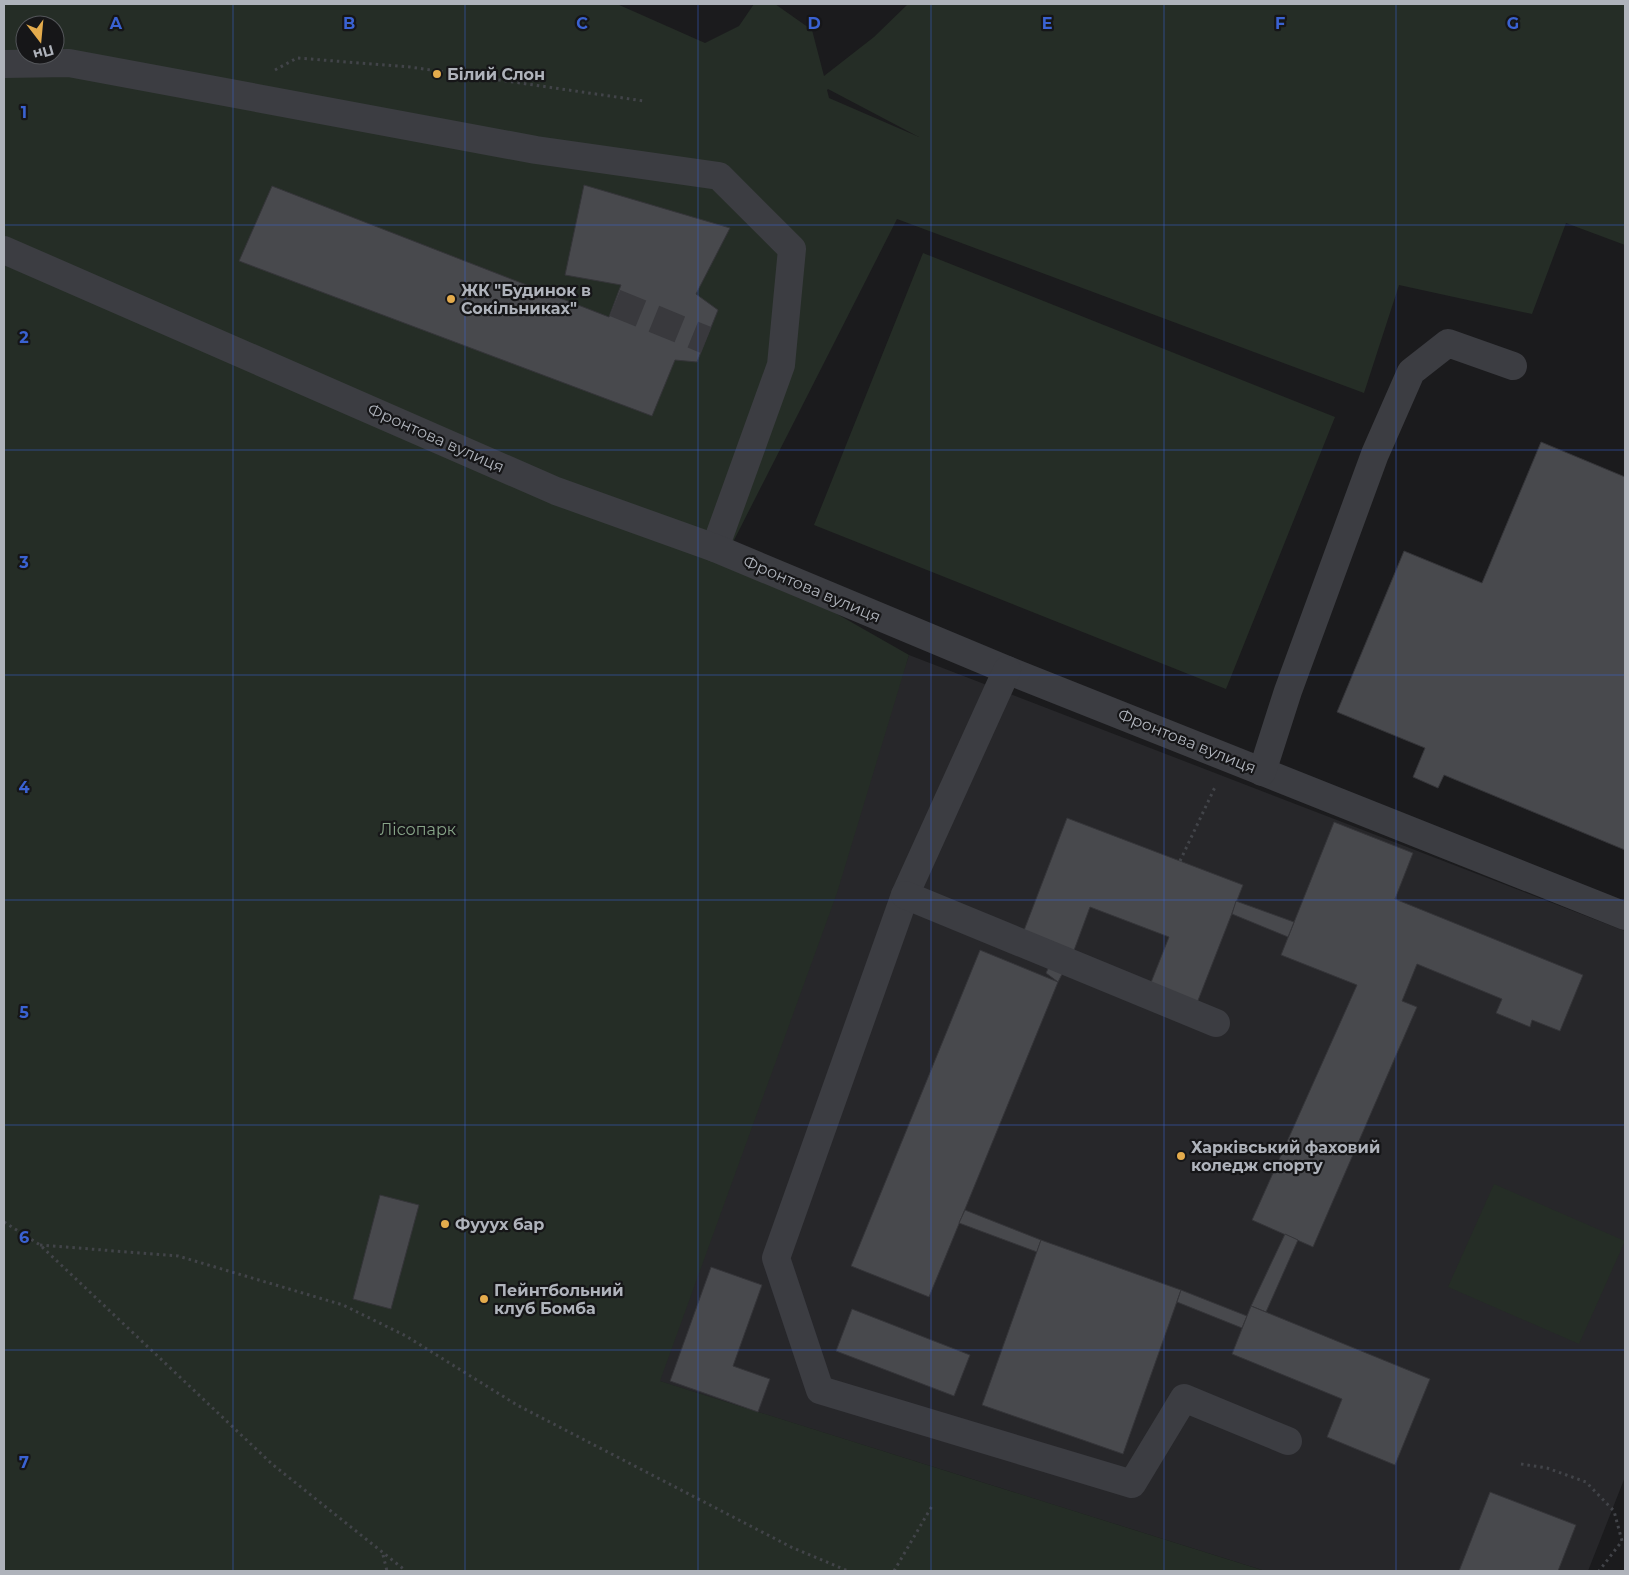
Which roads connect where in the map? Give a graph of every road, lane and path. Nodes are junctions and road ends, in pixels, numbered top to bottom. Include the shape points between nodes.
1 (4, 64) edge
2 (272, 72) dead end
3 (644, 101) dead end
4 (4, 250) edge
5 (1513, 366) dead end
6 (715, 548) junction
7 (1007, 670) junction
8 (1230, 757) junction
9 (1262, 772) junction
10 (1180, 861) dead end
11 (905, 895) junction
12 (1625, 916) edge
13 (1216, 1023) dead end
14 (4, 1222) edge
15 (40, 1245) junction
16 (1288, 1441) dead end
17 (1521, 1464) dead end
18 (932, 1506) dead end
19 (383, 1554) junction
20 (387, 1571) edge
21 (406, 1571) edge
22 (848, 1571) edge
23 (894, 1571) edge
24 (1599, 1571) edge

1 - 6 street via 69,63 536,150 719,176 792,249 780,364
2 - 3 path via 297,58 410,67
4 - 6 street, Фронтова вулиця via 556,491
5 - 9 street via 1448,343 1412,372 1355,507
6 - 7 street, Фронтова вулиця
7 - 8 street, Фронтова вулиця
7 - 11 street
8 - 9 street, Фронтова вулиця
8 - 10 path
9 - 12 street, Фронтова вулиця
11 - 13 street
11 - 16 street via 776,1258 820,1390 1132,1484 1184,1398
14 - 15 path
15 - 19 path via 272,1464
15 - 22 path via 178,1256 342,1304 406,1336 517,1405 791,1547
17 - 24 path via 1547,1468 1586,1482 1614,1511 1622,1541
18 - 23 path
19 - 20 path
19 - 21 path

